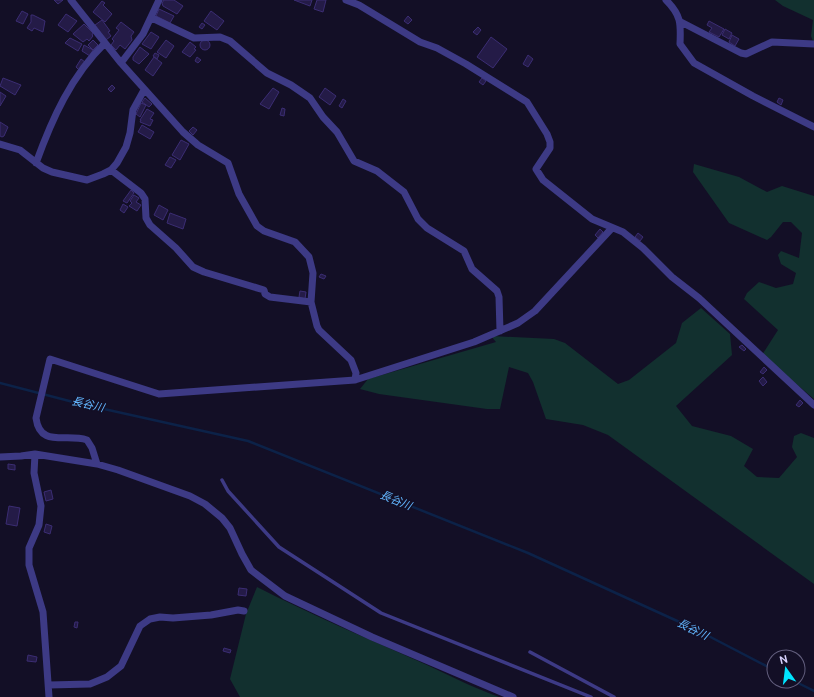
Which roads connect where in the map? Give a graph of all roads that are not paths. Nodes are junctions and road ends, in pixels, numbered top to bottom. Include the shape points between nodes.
1 (71, 0) edge
2 (159, 0) edge
3 (346, 0) edge
4 (666, 0) edge
5 (152, 18) junction
6 (681, 22) junction
7 (105, 43) junction
8 (814, 44) edge
9 (121, 63) junction
10 (144, 90) junction
11 (814, 127) edge
12 (0, 144) edge
13 (36, 163) junction
14 (111, 170) junction
15 (612, 228) junction
16 (312, 302) junction
17 (500, 331) junction
18 (355, 380) junction
19 (814, 405) edge
20 (35, 454) junction
21 (0, 457) edge
22 (97, 464) junction
23 (222, 480) dead end
24 (244, 611) dead end
25 (530, 652) dead end
26 (49, 685) junction
27 (49, 697) edge
28 (513, 697) edge
29 (591, 697) edge
30 (614, 697) edge

1 - 7 street
2 - 5 street
3 - 15 street via 359,5 420,42 466,64 527,102 548,134 550,142 550,148 536,170 543,180 592,219
4 - 6 street via 675,9
5 - 9 street
5 - 17 street via 194,38 220,37 230,41 267,73 291,84 310,98 337,132 354,161 377,171 404,192 418,218 428,228 464,251 472,269 497,291
6 - 8 street via 746,54 772,42
6 - 11 street via 680,44 694,63
7 - 9 street
7 - 13 street via 91,57 59,106
9 - 10 street
10 - 14 street via 133,110 126,147
10 - 16 street via 183,132 228,164 238,194 257,226 295,242 302,248 309,257 313,273
12 - 13 street via 20,150
13 - 14 street via 52,172 87,180
14 - 16 street via 141,194 145,199 146,218 150,224 193,267 264,290 270,297
15 - 17 street via 535,312
15 - 19 street via 623,232 699,298
16 - 18 street via 319,330 351,360 356,373
17 - 18 street via 474,342
18 - 22 street via 159,394 50,359 36,418 38,428 42,434 52,438 72,437 87,440
20 - 21 street
20 - 22 street
20 - 26 street via 34,473 41,506 39,525 29,548 29,565 43,612
22 - 28 street via 168,488 205,504 230,528 251,570 285,596 378,640
23 - 29 lane via 228,491 279,547 381,613
24 - 26 street via 150,619 140,626 121,666 107,677 90,684
25 - 30 lane
26 - 27 street

